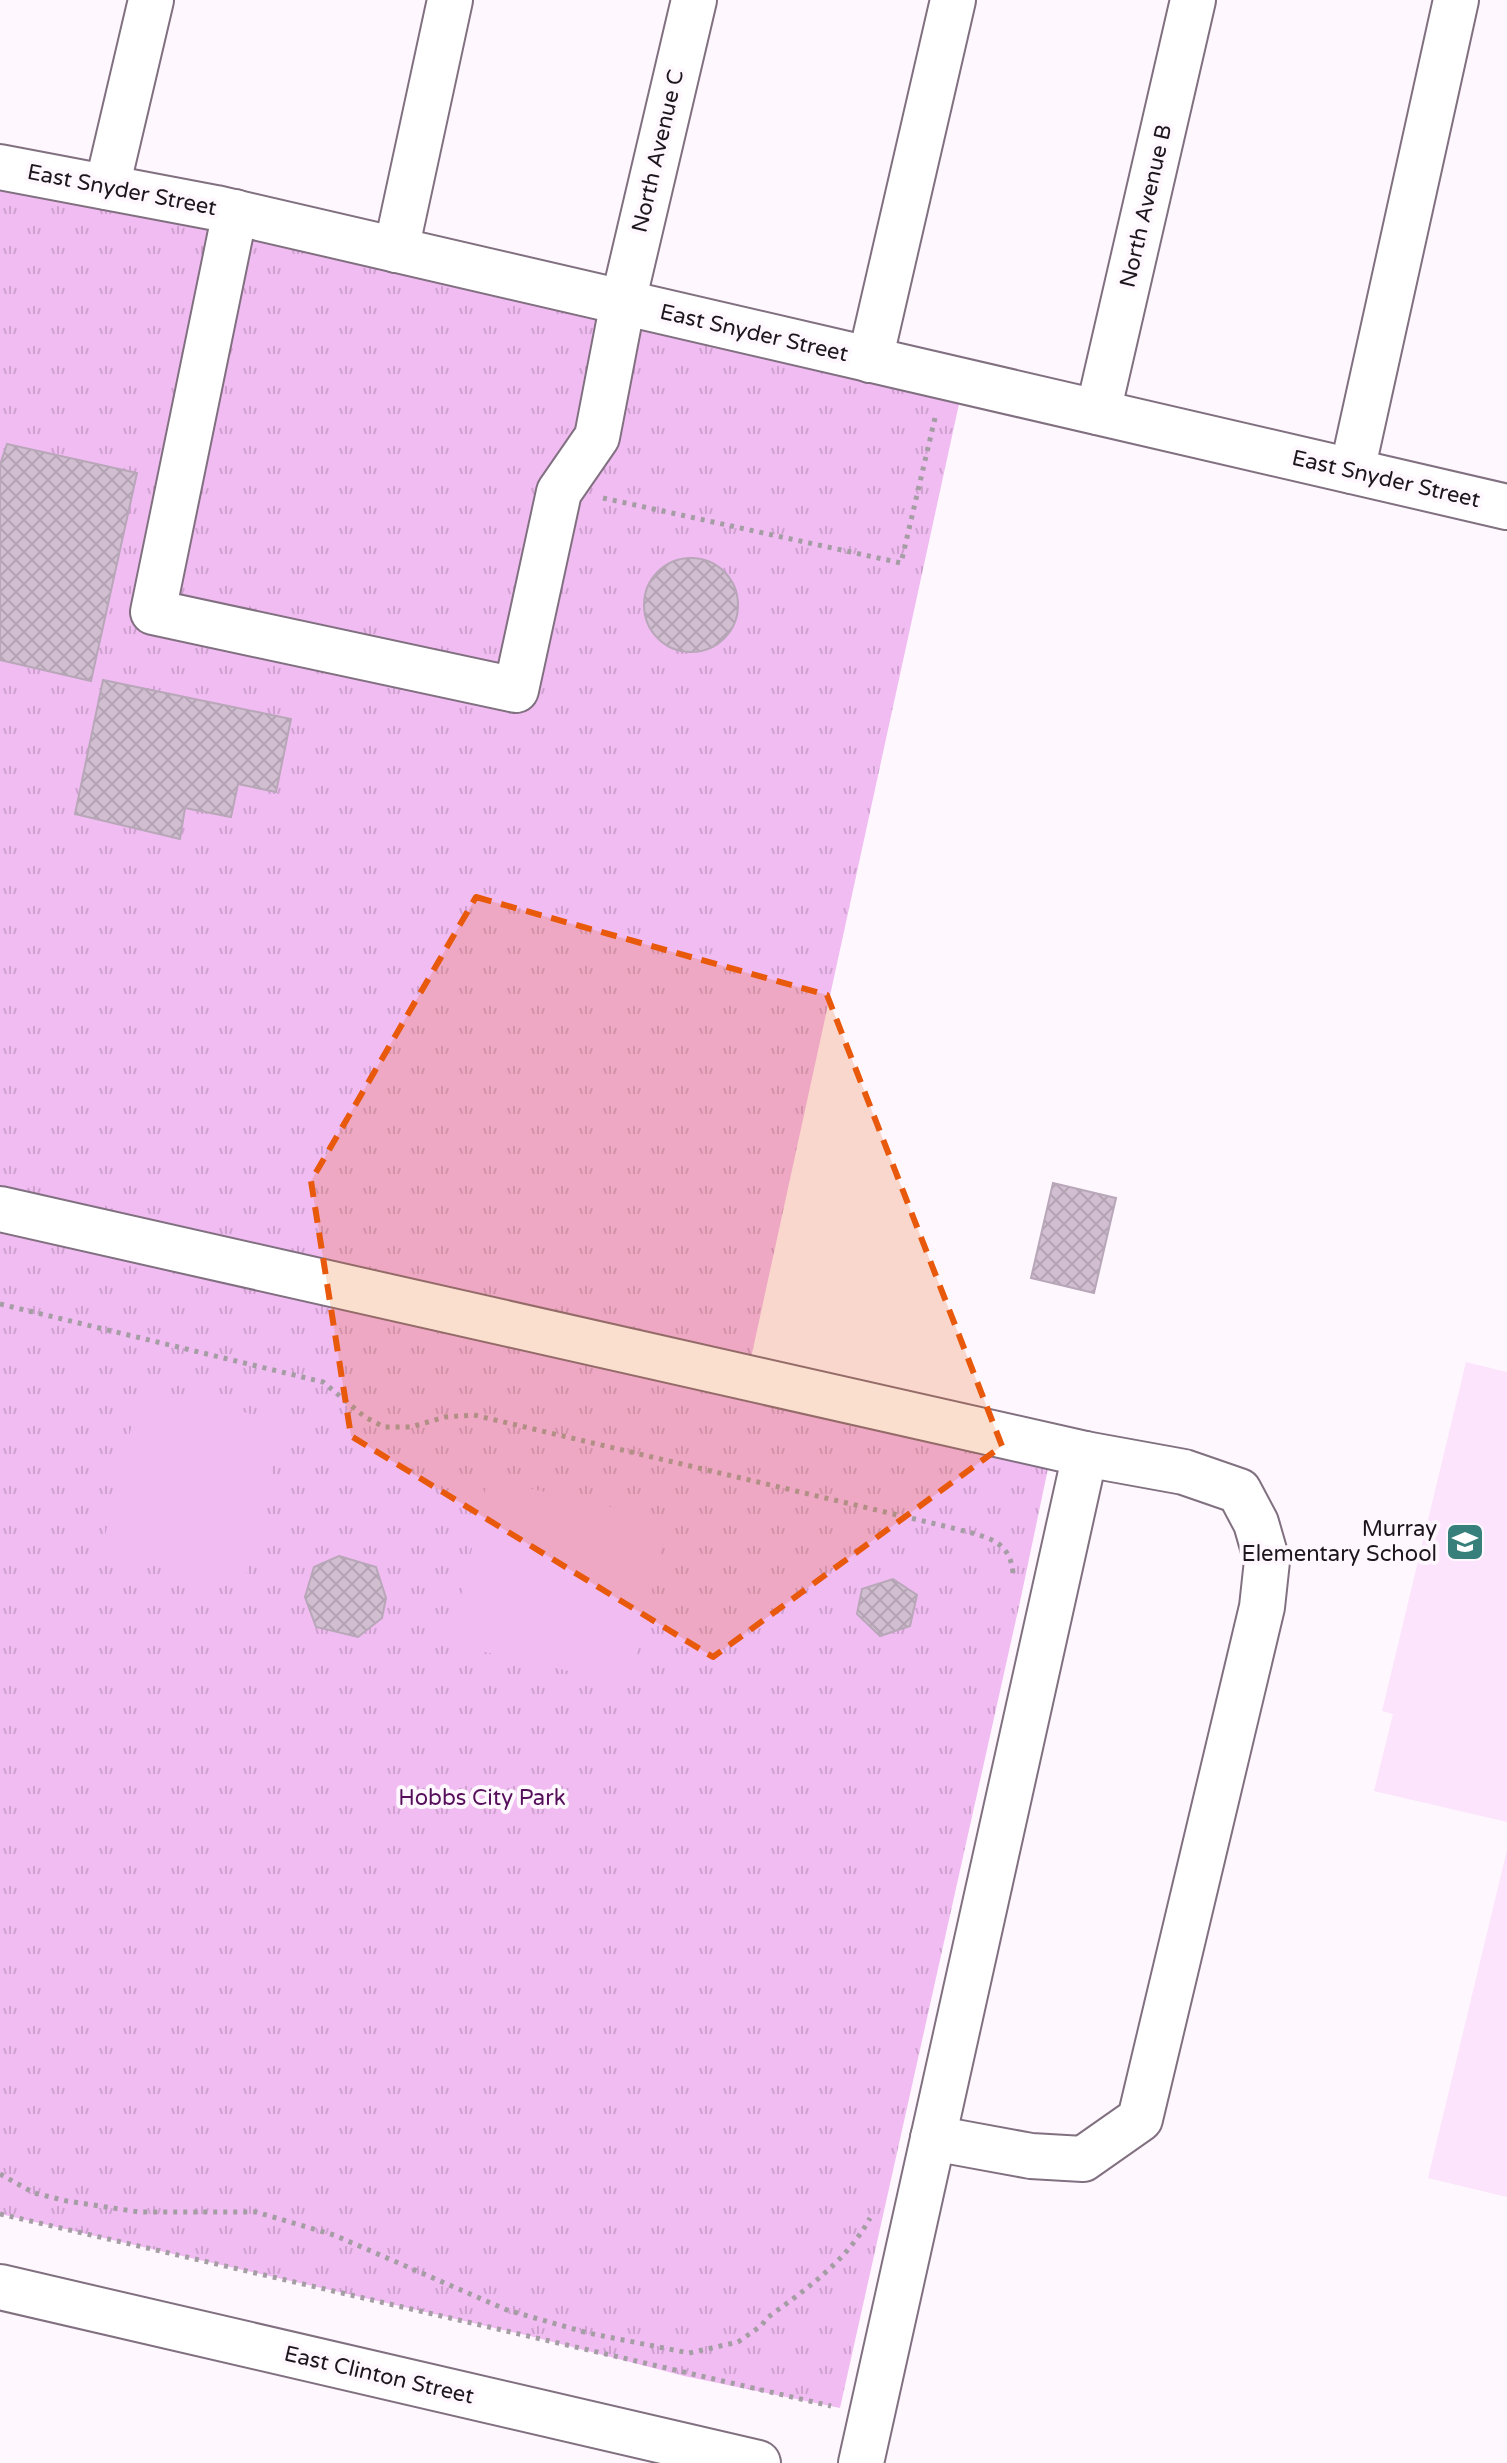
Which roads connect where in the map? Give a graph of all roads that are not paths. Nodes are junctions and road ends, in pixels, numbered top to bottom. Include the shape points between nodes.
1 (151, 0) edge
2 (450, 0) edge
3 (694, 0) edge
4 (953, 0) edge
5 (1193, 0) edge
6 (1456, 0) edge
7 (0, 167) edge
8 (107, 187) junction
9 (235, 212) junction
10 (396, 250) junction
11 (623, 302) junction
12 (870, 360) junction
13 (1098, 412) junction
14 (1352, 471) junction
15 (1507, 507) edge
16 (0, 1209) edge
17 (1085, 1454) junction
18 (933, 2138) junction
19 (0, 2287) edge
20 (750, 2462) edge
21 (861, 2463) edge

1 - 8 street
2 - 10 street
3 - 11 street, North Avenue C
4 - 12 street
5 - 13 street, North Avenue B
6 - 14 street
7 - 8 street, East Snyder Street
8 - 9 street, East Snyder Street
9 - 10 street, East Snyder Street
9 - 11 street, North Avenue C via 153,612 516,690 559,492 597,437
10 - 11 street, East Snyder Street
11 - 12 street, East Snyder Street
12 - 13 street, East Snyder Street
13 - 14 street, East Snyder Street
14 - 15 street, East Snyder Street
16 - 17 street
17 - 18 street
17 - 18 street via 1184,1472 1239,1491 1267,1561 1262,1607 1140,2119 1083,2159 1031,2156
18 - 21 street
19 - 20 street, East Clinton Street

